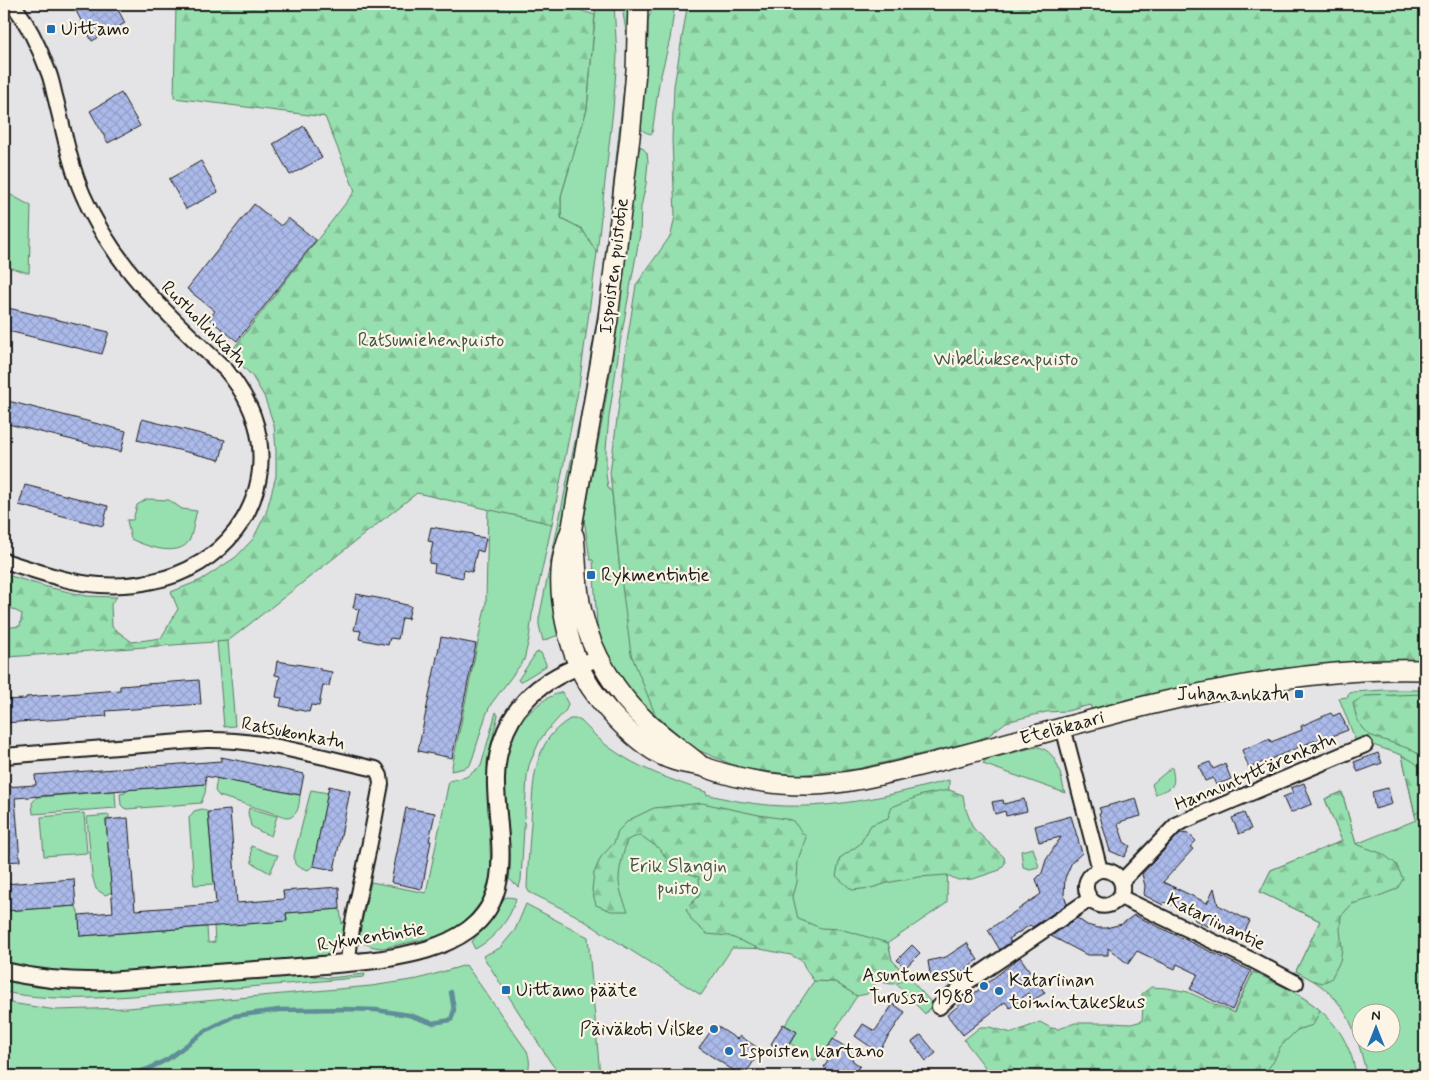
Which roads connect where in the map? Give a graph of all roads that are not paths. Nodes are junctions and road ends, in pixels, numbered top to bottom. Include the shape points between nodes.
1 (13, 4) edge
2 (638, 4) edge
3 (572, 527) junction
4 (4, 561) edge
5 (599, 656) junction
6 (578, 665) junction
7 (1425, 670) edge
8 (1063, 727) junction
9 (1365, 746) dead end
10 (4, 756) edge
11 (701, 766) junction
12 (1100, 870) junction
13 (1121, 882) junction
14 (1120, 897) junction
15 (1090, 899) junction
16 (348, 963) junction
17 (4, 971) edge
18 (1296, 982) dead end
19 (940, 1007) dead end

1 - 4 street, Rusthollinkatu via 31,32 48,71 75,171 97,223 151,298 226,370 244,395 256,422 260,469 250,507 233,535 208,558 171,577 136,584 98,585
2 - 3 main road, Ispoisten puistotie via 631,128 608,319
3 - 5 main road, Ispoisten puistotie via 582,612
3 - 6 main road, Ispoisten puistotie via 564,552 561,583 568,633
5 - 6 street, Rykmentintie
5 - 11 main road, Eteläkaari via 613,683 638,713
6 - 11 main road, Eteläkaari via 606,707 638,738 663,756
6 - 16 street, Rykmentintie via 530,696 513,717 504,736 496,785 501,854 499,877 495,896 486,912 468,930 431,949
7 - 8 main road, Eteläkaari via 1331,674 1257,683
8 - 11 main road, Eteläkaari via 938,762 834,784 765,784
8 - 12 street
9 - 13 street, Hannuntyttärenkatu via 1177,824
10 - 16 street, Ratsukonkatu via 228,740 262,744 376,769 381,784 354,908
12 - 13 street via 1112,871
12 - 15 street via 1088,879 1086,889
13 - 14 street
14 - 15 street via 1105,906
14 - 18 street, Katariinantie
15 - 19 street via 966,983
16 - 17 street, Rykmentintie via 76,982

